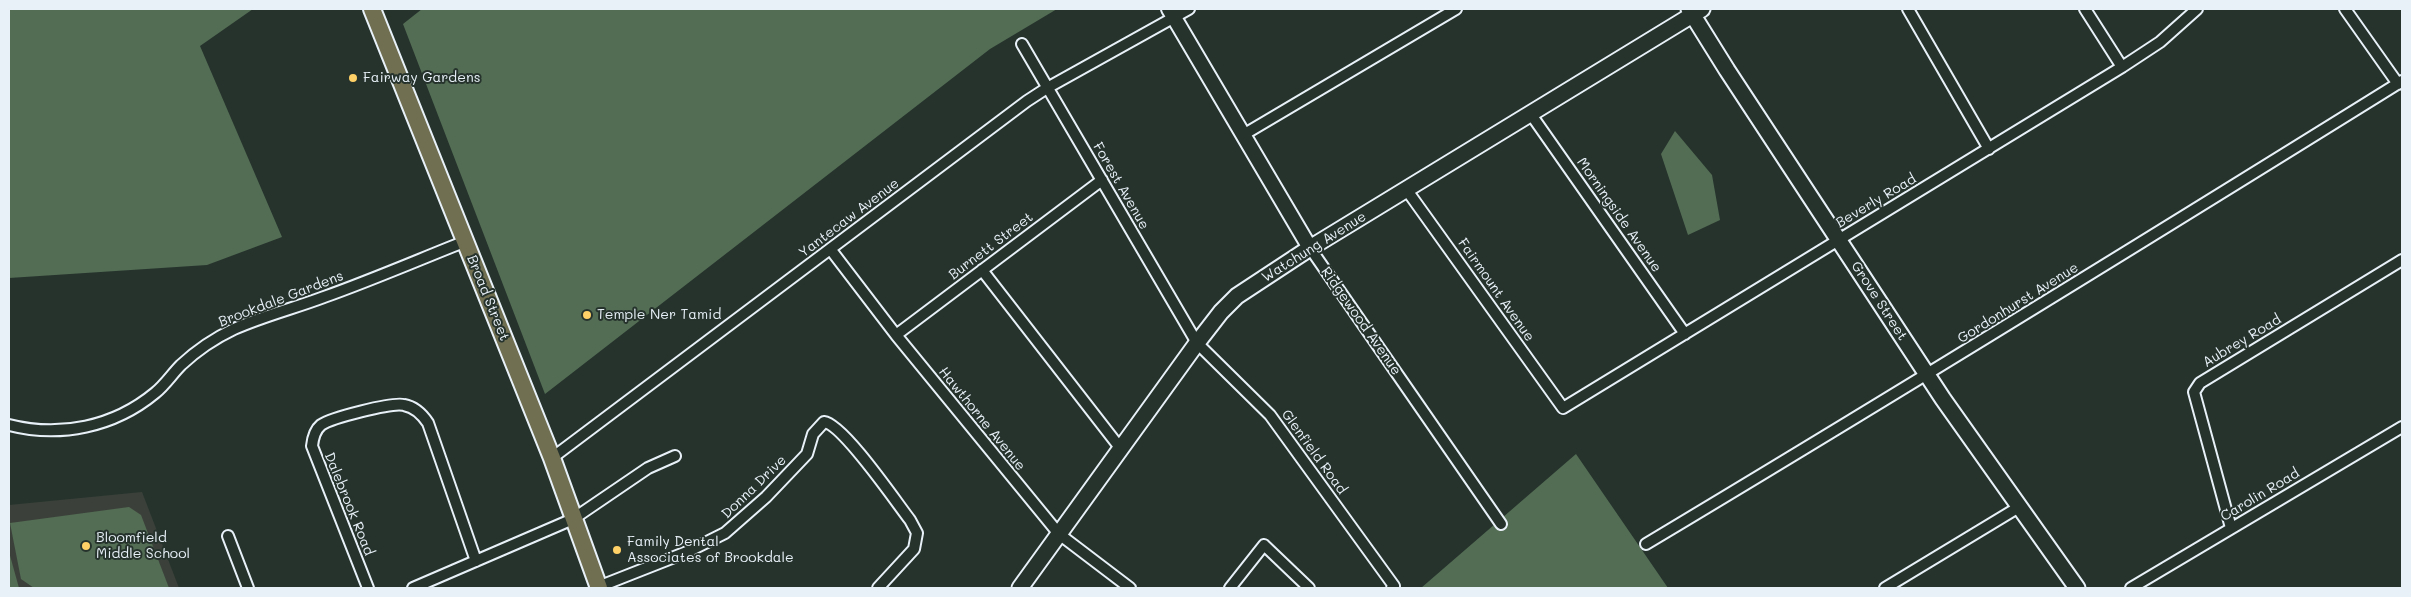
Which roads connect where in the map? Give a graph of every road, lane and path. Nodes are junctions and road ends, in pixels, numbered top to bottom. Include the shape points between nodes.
1 (372, 9) edge
2 (1189, 9) edge
3 (1456, 9) edge
4 (1908, 9) edge
5 (2084, 9) edge
6 (2197, 9) edge
7 (2345, 9) edge
8 (1694, 11) edge
9 (1171, 13) edge
10 (1022, 44) dead end
11 (2122, 67) junction
12 (2400, 83) edge
13 (1047, 88) junction
14 (1530, 113) junction
15 (1243, 135) junction
16 (1989, 149) junction
17 (1102, 180) junction
18 (1406, 189) junction
19 (1839, 239) junction
20 (466, 242) junction
21 (1310, 248) junction
22 (830, 250) junction
23 (2402, 260) edge
24 (982, 270) junction
25 (1685, 334) junction
26 (896, 335) junction
27 (1197, 343) junction
28 (1928, 376) junction
29 (1563, 408) joint
30 (9, 425) edge
31 (2402, 427) edge
32 (1121, 449) junction
33 (675, 456) dead end
34 (552, 458) junction
35 (2019, 507) junction
36 (573, 519) junction
37 (1501, 524) dead end
38 (2231, 528) junction
39 (1059, 534) junction
40 (228, 536) dead end
41 (1646, 544) dead end
42 (476, 561) junction
43 (598, 587) edge
44 (248, 588) edge
45 (368, 588) edge
46 (413, 588) edge
47 (878, 588) edge
48 (1020, 588) edge
49 (1130, 588) edge
50 (1230, 588) edge
51 (1309, 588) edge
52 (1392, 588) edge
53 (1885, 588) edge
54 (2077, 588) edge
55 (2131, 588) edge

1 - 20 main road, Broad Street
2 - 9 street, Yantecaw Avenue
3 - 15 street
4 - 16 street
5 - 11 street
6 - 11 street, Beverly Road via 2160,42
7 - 12 street
8 - 14 main road, Watchung Avenue
8 - 19 main road, Grove Street
9 - 13 street, Yantecaw Avenue
9 - 15 street, Ridgewood Avenue
10 - 13 street, Forest Avenue
11 - 16 street, Beverly Road
12 - 28 street, Gordonhurst Avenue
13 - 17 street, Forest Avenue
13 - 22 street, Yantecaw Avenue
14 - 18 main road, Watchung Avenue
14 - 25 street, Morningside Avenue
15 - 21 street, Ridgewood Avenue
16 - 19 street, Beverly Road
17 - 24 street, Burnett Street
17 - 27 street, Forest Avenue
18 - 21 main road, Watchung Avenue
18 - 29 street, Fairmount Avenue
19 - 25 street, Beverly Road
19 - 28 main road, Grove Street
20 - 30 street, Brookdale Gardens via 234,329 182,364 155,393 128,412 106,421 78,429 45,432
20 - 34 main road, Broad Street
21 - 27 main road, Watchung Avenue via 1237,296
21 - 37 street, Ridgewood Avenue
22 - 26 street, Hawthorne Avenue
22 - 34 street, Yantecaw Avenue
23 - 38 street, Aubrey Road via 2200,383 2194,392
24 - 26 street, Burnett Street
24 - 32 street
25 - 29 street, Beverly Road
26 - 39 street, Hawthorne Avenue
27 - 32 main road, Watchung Avenue
27 - 52 street, Glenfield Road via 1270,415 1394,586
28 - 35 main road, Grove Street
28 - 41 street, Gordonhurst Avenue
31 - 38 street, Carolin Road
32 - 39 main road, Watchung Avenue
33 - 36 street via 648,468
34 - 36 main road, Broad Street
35 - 53 street
35 - 54 main road, Grove Street
36 - 42 street
36 - 43 main road, Broad Street
38 - 55 street, Carolin Road
39 - 48 main road, Watchung Avenue
39 - 49 street, Hawthorne Avenue
40 - 44 street
42 - 45 street, Dalebrook Road via 428,423 411,407 386,404 327,422 316,431 312,446
42 - 46 street
43 - 47 street, Donna Drive via 687,552 725,532 766,497 808,454 812,434 824,422 836,427 848,440 917,533 914,549
50 - 51 street via 1264,545

